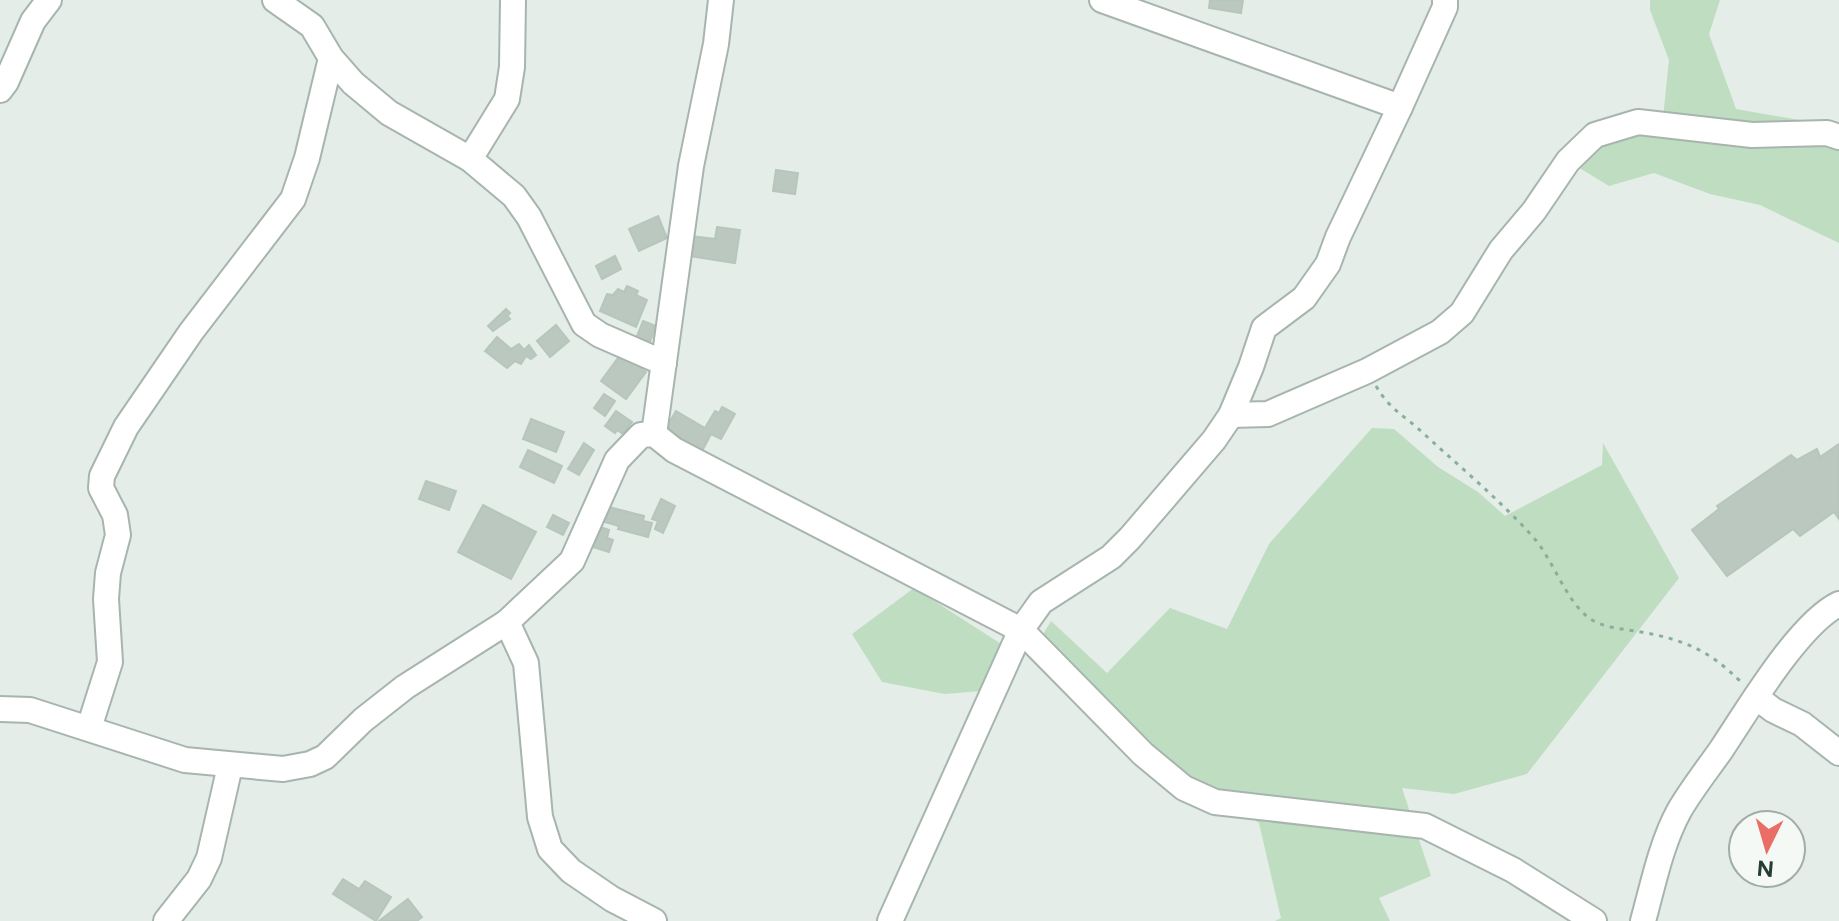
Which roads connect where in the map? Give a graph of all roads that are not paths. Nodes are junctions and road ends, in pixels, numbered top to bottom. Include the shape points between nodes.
1 (49, 0) edge
2 (275, 0) edge
3 (513, 0) edge
4 (721, 0) edge
5 (1102, 0) edge
6 (1445, 0) edge
7 (331, 58) junction
8 (0, 90) edge
9 (1400, 107) junction
10 (1839, 137) edge
11 (470, 159) junction
12 (664, 363) junction
13 (1231, 415) junction
14 (654, 434) junction
15 (1839, 604) edge
16 (507, 622) junction
17 (1021, 630) junction
18 (1756, 697) junction
19 (0, 709) edge
20 (89, 728) junction
21 (1839, 753) edge
22 (230, 766) junction
23 (166, 921) edge
24 (654, 921) edge
25 (890, 921) edge
26 (1594, 921) edge
27 (1643, 921) edge

1 - 8 street via 33,21
2 - 7 street via 312,26
3 - 11 street via 507,99
4 - 12 street
5 - 9 street
6 - 9 street
7 - 11 street via 389,113
7 - 20 street via 293,199 182,344 126,427 102,476 101,488 118,535 106,599 110,662
9 - 13 street via 1328,264 1304,298 1264,328
10 - 13 street via 1752,135 1638,122 1595,135 1568,161 1501,250 1462,313 1440,332 1268,414
11 - 12 street via 514,196 529,217 584,324
12 - 14 street
13 - 17 street via 1130,538 1111,557 1041,602
14 - 16 street via 641,435 617,460 572,561
14 - 17 street via 674,450
15 - 18 street via 1801,636
16 - 22 street via 405,687 325,757 283,769
16 - 24 street via 526,663 540,817 550,849 571,871
17 - 25 street
17 - 26 street via 1143,754 1197,796 1425,826 1513,870
18 - 21 street
18 - 27 street via 1679,812
19 - 20 street via 30,710
20 - 22 street via 185,760
22 - 23 street via 209,858

